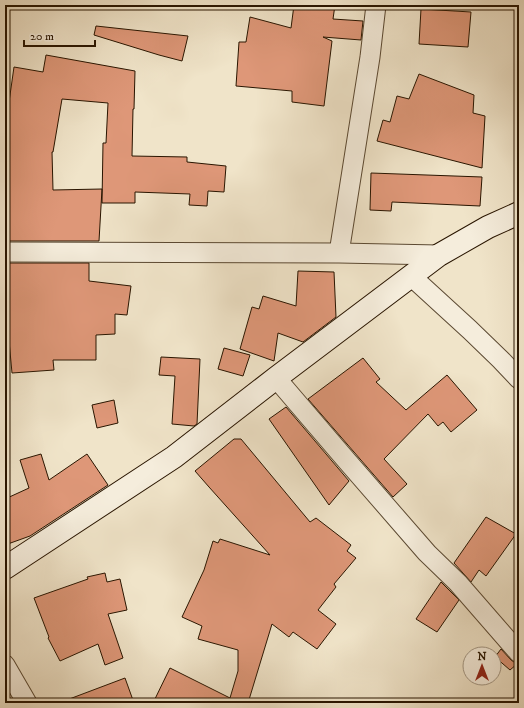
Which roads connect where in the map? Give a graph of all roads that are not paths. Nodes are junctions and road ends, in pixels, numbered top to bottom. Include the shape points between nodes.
1 (376, 5) edge
2 (519, 213) edge
3 (5, 252) edge
4 (340, 252) junction
5 (439, 255) junction
6 (411, 276) junction
7 (276, 378) junction
8 (519, 379) edge
9 (5, 568) edge
10 (519, 653) edge
11 (5, 665) edge
12 (27, 703) edge

1 - 4 street
2 - 5 street via 488,227
3 - 4 street
4 - 5 street
5 - 6 street
6 - 7 street
6 - 8 street via 502,360
7 - 9 street via 174,457
7 - 10 street via 427,553
11 - 12 street

